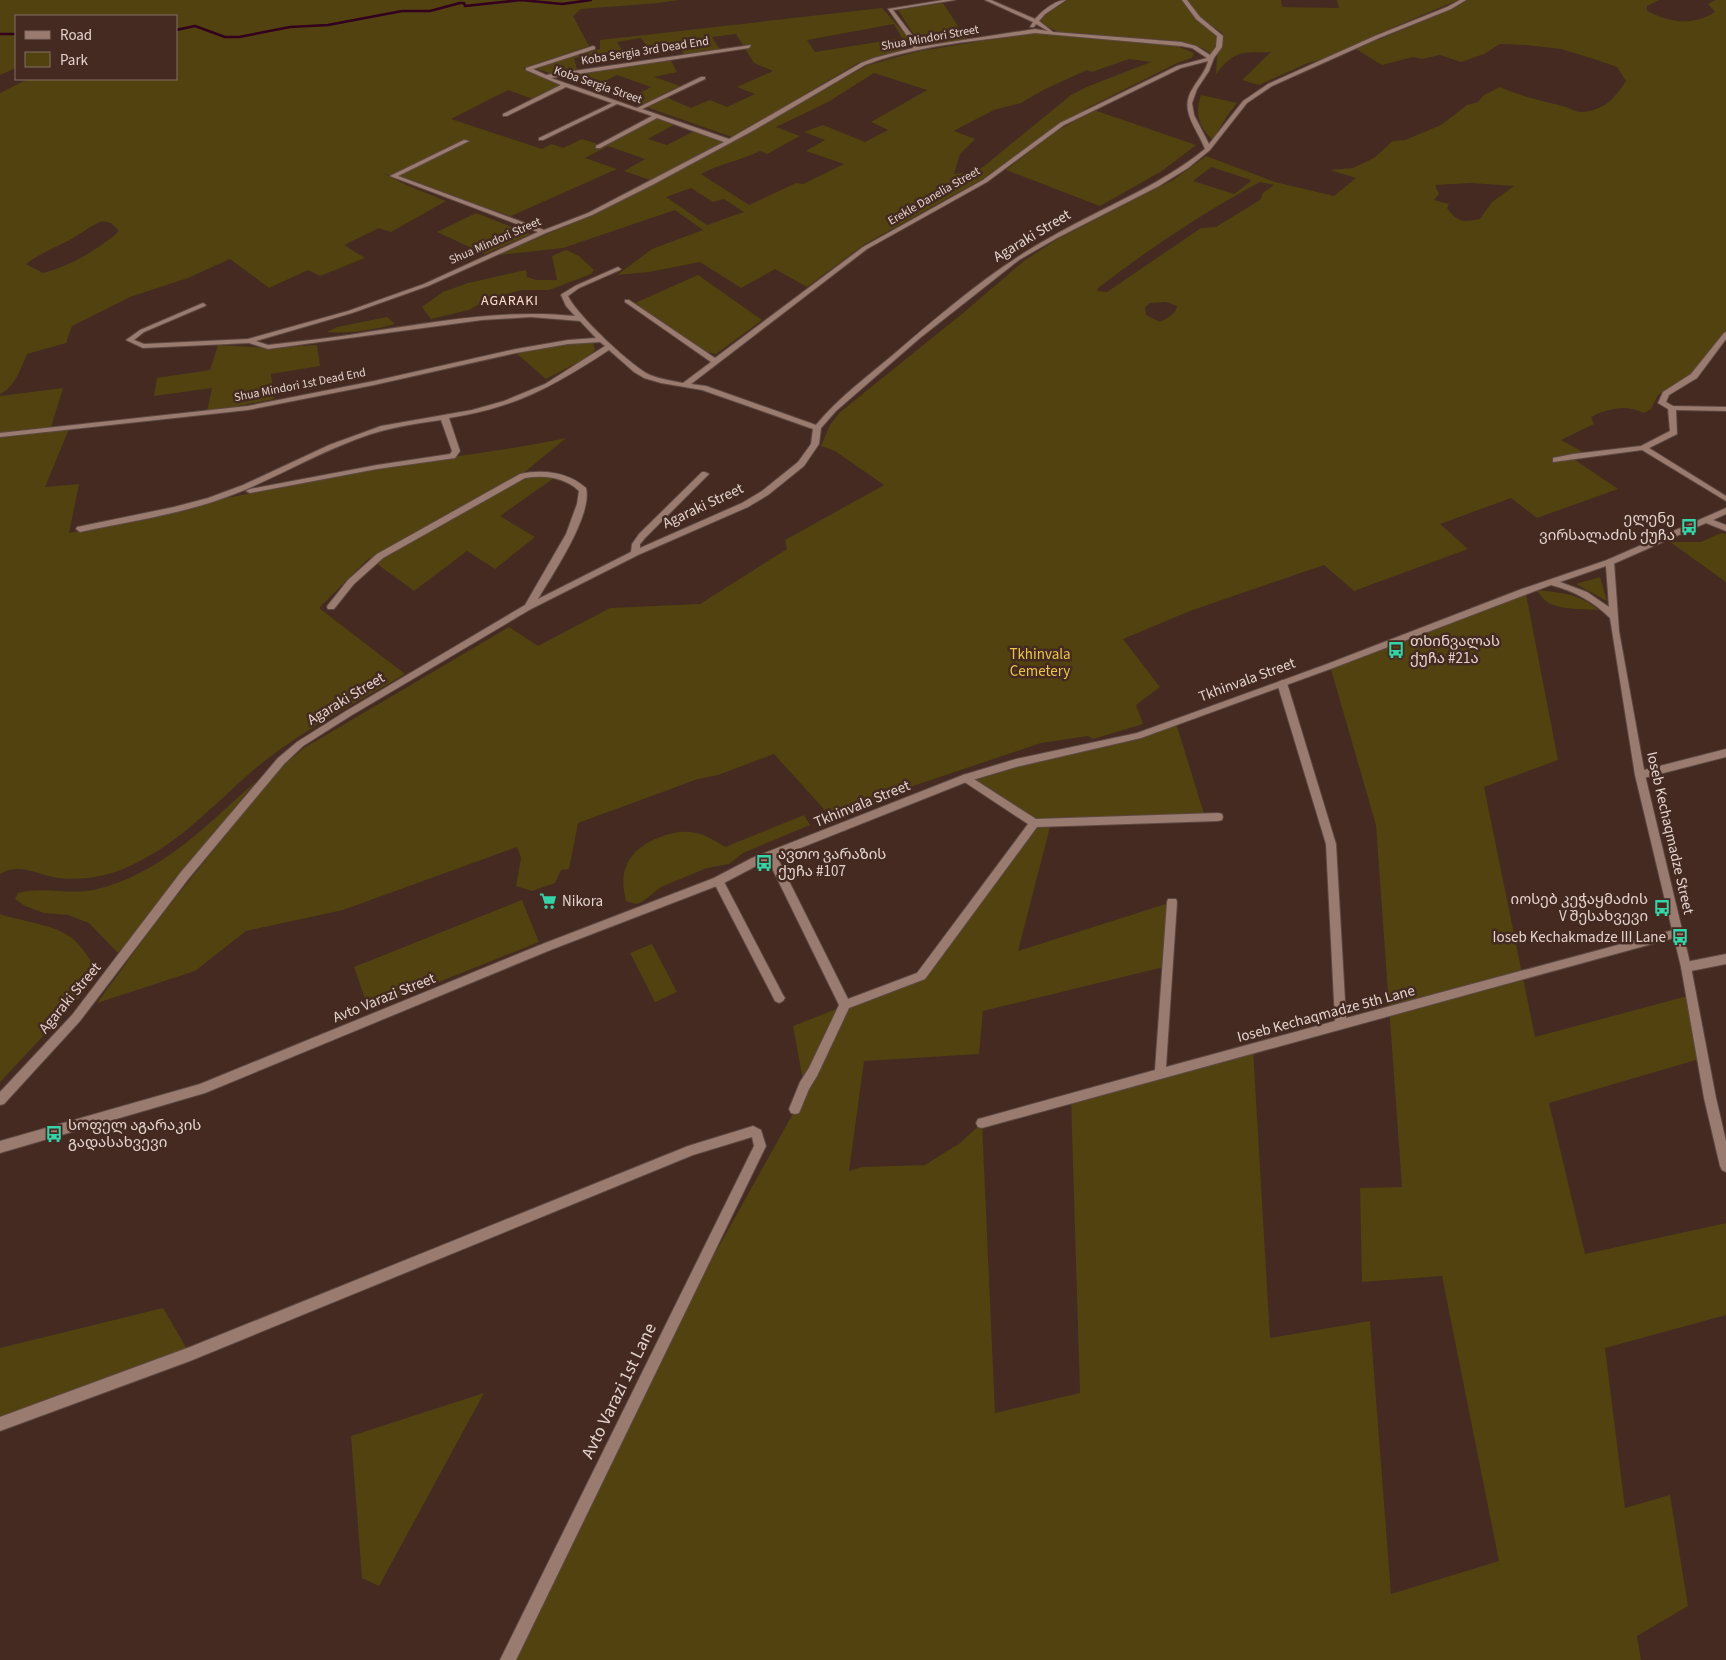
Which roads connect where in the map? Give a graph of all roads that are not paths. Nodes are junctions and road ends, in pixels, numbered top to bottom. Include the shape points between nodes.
1 (953, 0) edge
2 (987, 0) edge
3 (1064, 0) edge
4 (1184, 0) edge
5 (1464, 0) edge
6 (1037, 22) junction
7 (1051, 31) junction
8 (1020, 32) junction
9 (749, 46) dead end
10 (593, 48) dead end
11 (916, 49) junction
12 (1211, 58) junction
13 (544, 77) junction
14 (702, 78) dead end
15 (566, 84) junction
16 (617, 102) junction
17 (638, 109) junction
18 (504, 115) dead end
19 (656, 116) junction
20 (541, 139) dead end
21 (466, 141) dead end
22 (728, 141) junction
23 (598, 147) dead end
24 (1208, 149) junction
25 (544, 232) junction
26 (618, 268) dead end
27 (627, 301) dead end
28 (203, 305) dead end
29 (581, 319) junction
30 (1726, 334) edge
31 (602, 340) junction
32 (249, 341) junction
33 (610, 346) junction
34 (714, 361) junction
35 (686, 384) junction
36 (1672, 408) junction
37 (1726, 408) edge
38 (444, 416) junction
39 (818, 428) junction
40 (0, 435) edge
41 (1643, 448) junction
42 (1556, 460) dead end
43 (704, 474) dead end
44 (225, 496) junction
45 (1726, 499) edge
46 (1726, 510) edge
47 (1707, 520) junction
48 (1726, 528) edge
49 (80, 529) dead end
50 (635, 553) junction
51 (1610, 562) junction
52 (1550, 582) junction
53 (331, 607) dead end
54 (528, 607) junction
55 (1613, 616) junction
56 (1282, 683) junction
57 (1726, 753) edge
58 (1640, 775) junction
59 (966, 778) junction
60 (1218, 816) dead end
61 (1034, 823) junction
62 (771, 856) junction
63 (718, 881) junction
64 (1172, 902) dead end
65 (1677, 933) junction
66 (1726, 959) edge
67 (1686, 967) junction
68 (779, 998) dead end
69 (846, 1005) junction
70 (1341, 1025) junction
71 (1160, 1075) junction
72 (0, 1100) edge
73 (795, 1108) dead end
74 (982, 1124) dead end
75 (0, 1147) edge
76 (1726, 1166) edge
77 (0, 1424) edge
78 (508, 1660) edge

1 - 11 street via 890,9
2 - 6 street
3 - 6 street via 1043,13
4 - 12 street via 1198,18 1220,36 1219,47
5 - 24 street, Agaraki Street via 1270,85 1245,102
6 - 7 street
6 - 8 street
7 - 8 street, Shua Mindori Street
7 - 12 street, Shua Mindori Street via 1181,44 1194,47
8 - 11 street, Shua Mindori Street
9 - 13 street, Koba Sergia 3rd Dead End
10 - 13 street, Koba Sergia Street via 528,68
11 - 22 street, Shua Mindori Street via 863,64
12 - 24 street via 1211,64 1190,98 1192,117
12 - 34 street, Erekle Danelia Street via 1179,67 1062,124 985,181 865,248
13 - 15 street, Koba Sergia Street
14 - 17 street
15 - 16 street, Koba Sergia Street
15 - 18 street
16 - 17 street, Koba Sergia Street
16 - 20 street
17 - 19 street, Koba Sergia Street
19 - 22 street, Koba Sergia Street
19 - 23 street
21 - 25 street via 393,176
22 - 25 street, Shua Mindori Street via 605,206
24 - 39 street, Agaraki Street via 1156,185 1017,259 867,379 833,409
25 - 32 street, Shua Mindori Street via 426,285 350,312
26 - 29 street via 564,295
27 - 34 street
28 - 32 street via 142,331 129,340 143,346
29 - 31 street
29 - 32 street via 529,314 467,318 268,347
30 - 36 street via 1690,380 1666,394 1662,403
31 - 33 street
31 - 40 street, Shua Mindori 1st Dead End via 516,351 248,408
33 - 35 street via 647,376
33 - 38 street via 548,387 506,403
34 - 35 street, Erekle Danelia Street
35 - 39 street
36 - 37 street
36 - 41 street via 1674,432
38 - 44 street via 364,433
38 - 44 street via 456,451 452,456
39 - 50 street, Agaraki Street via 815,444 801,464 765,493 745,505
41 - 42 street
41 - 45 street
43 - 50 street via 639,540
44 - 49 street
46 - 47 street, Tkhinvala Street
47 - 48 street
47 - 51 street, Tkhinvala Street
50 - 54 street, Agaraki Street
51 - 52 street, Tkhinvala Street
51 - 55 street, Ioseb Kechaqmadze Street
52 - 55 street via 1581,592
52 - 56 street, Tkhinvala Street
53 - 54 street via 351,582 380,556 523,476 541,472 580,486 583,502 573,529
54 - 72 street, Agaraki Street via 300,744 185,875 81,1011
55 - 58 street, Ioseb Kechaqmadze Street
56 - 59 street, Tkhinvala Street via 1138,736 1016,763
56 - 70 street via 1331,844
57 - 58 street
58 - 65 street, Ioseb Kechaqmadze Street
59 - 61 street
59 - 62 street, Tkhinvala Street
60 - 61 street
61 - 69 street via 921,976
62 - 63 street, Avto Varazi Street
62 - 69 street
63 - 68 street
63 - 75 street, Avto Varazi Street via 549,946 201,1089
64 - 71 street
65 - 67 street, Ioseb Kechaqmadze Street
65 - 70 street, Ioseb Kechaqmadze 5th Lane
66 - 67 street
67 - 76 street, Ioseb Kechaqmadze Street
69 - 73 street
70 - 71 street, Ioseb Kechaqmadze 5th Lane
71 - 74 street, Ioseb Kechaqmadze 5th Lane
77 - 78 street, Avto Varazi 1st Lane via 190,1354 692,1150 753,1131 760,1146

